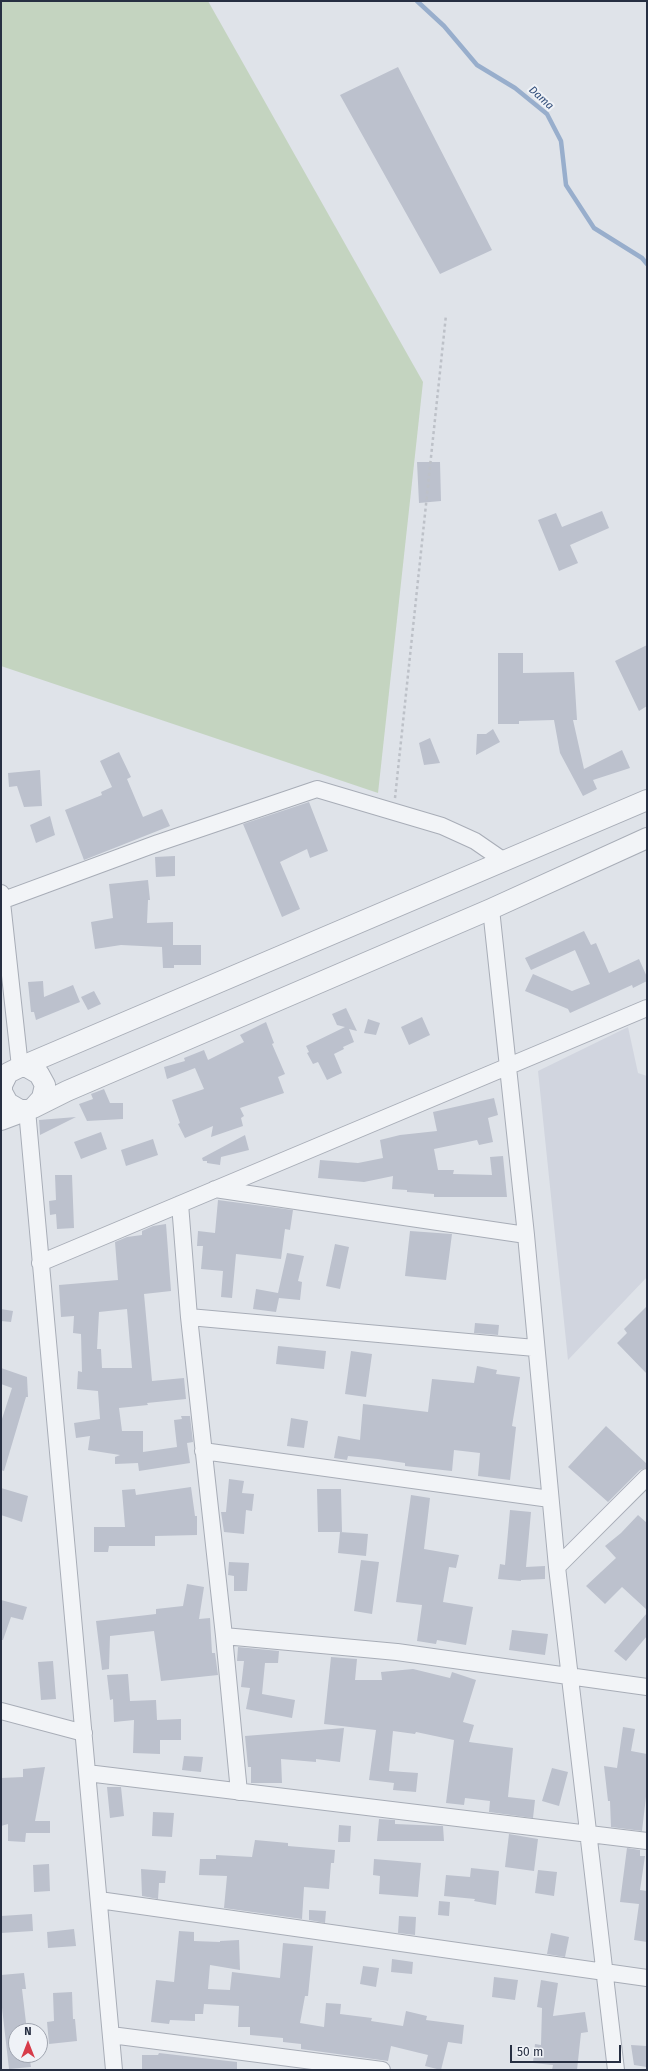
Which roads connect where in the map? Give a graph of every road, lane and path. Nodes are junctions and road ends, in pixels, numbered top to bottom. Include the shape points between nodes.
1 (446, 315) dead end
2 (647, 800) edge
3 (394, 810) junction
4 (647, 838) edge
5 (504, 860) junction
6 (1, 898) edge
7 (491, 909) junction
8 (647, 1008) edge
9 (507, 1067) junction
10 (12, 1071) edge
11 (30, 1109) junction
12 (1, 1120) edge
13 (214, 1189) junction
14 (180, 1204) junction
15 (526, 1235) junction
16 (40, 1263) junction
17 (189, 1317) junction
18 (535, 1348) junction
19 (203, 1451) junction
20 (647, 1477) edge
21 (550, 1499) junction
22 (557, 1567) junction
23 (224, 1636) junction
24 (571, 1677) junction
25 (647, 1687) edge
26 (1, 1711) edge
27 (84, 1733) junction
28 (87, 1773) junction
29 (239, 1792) junction
30 (589, 1833) junction
31 (647, 1841) edge
32 (99, 1900) junction
33 (603, 1972) junction
34 (647, 1978) edge
35 (111, 2035) junction
36 (114, 2070) edge
37 (382, 2070) edge
38 (616, 2070) edge

1 - 3 path
2 - 5 street
3 - 5 street via 442,826 475,841
3 - 6 street via 317,788
4 - 7 street
5 - 10 street
6 - 10 street
7 - 9 street
7 - 11 street
8 - 9 street
9 - 13 street
9 - 15 street
10 - 11 street via 2,1085 4,1098 14,1107
10 - 11 street via 33,1070 43,1079 45,1092 39,1104
11 - 12 street
11 - 16 street
13 - 14 street
13 - 15 street
14 - 16 street
14 - 17 street
15 - 18 street
16 - 27 street
17 - 18 street
17 - 19 street
18 - 21 street
19 - 21 street
19 - 23 street
20 - 22 street
21 - 22 street
22 - 24 street
23 - 24 street via 397,1652
23 - 29 street
24 - 25 street
24 - 30 street
26 - 27 street
27 - 28 street
28 - 29 street
28 - 32 street
29 - 30 street
30 - 31 street
30 - 33 street
32 - 33 street
32 - 35 street
33 - 34 street
33 - 38 street
35 - 36 street
35 - 37 street

